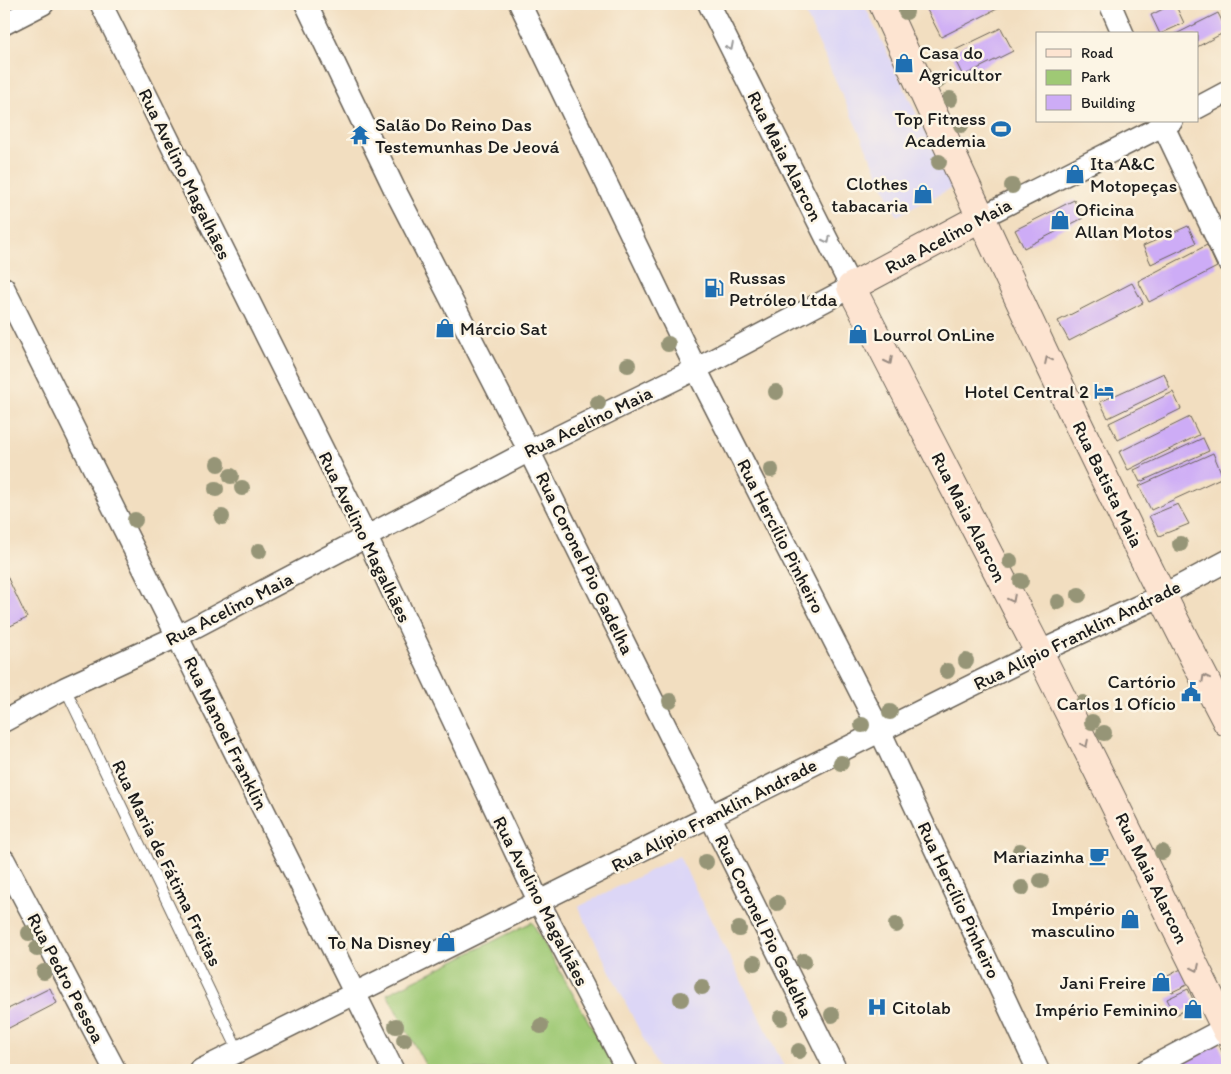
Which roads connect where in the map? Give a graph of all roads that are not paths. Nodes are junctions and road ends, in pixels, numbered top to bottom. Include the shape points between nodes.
1 (43, 4) edge
2 (101, 4) edge
3 (306, 4) edge
4 (520, 4) edge
5 (708, 4) edge
6 (883, 4) edge
7 (1110, 4) edge
8 (4, 24) edge
9 (1122, 32) edge
10 (1227, 92) edge
11 (1198, 107) edge
12 (1165, 123) edge
13 (980, 218) junction
14 (1227, 260) edge
15 (850, 287) junction
16 (4, 288) edge
17 (696, 369) junction
18 (529, 451) junction
19 (367, 538) junction
20 (1227, 561) edge
21 (1161, 596) junction
22 (178, 636) junction
23 (1039, 652) junction
24 (65, 688) junction
25 (4, 721) edge
26 (1227, 722) edge
27 (880, 731) junction
28 (710, 816) junction
29 (4, 860) edge
30 (539, 902) junction
31 (355, 995) junction
32 (1227, 1028) edge
33 (239, 1052) junction
34 (115, 1070) edge
35 (201, 1070) edge
36 (393, 1070) edge
37 (627, 1070) edge
38 (836, 1070) edge
39 (1038, 1070) edge
40 (1146, 1070) edge

1 - 8 street
2 - 19 street, Rua Avelino Magalhães
3 - 18 street, Rua Coronel Pio Gadelha via 395,190
4 - 17 street, Rua Hercílio Pinheiro
5 -> 15 street, Rua Maia Alarcon
6 - 13 main road, Rua Batista Maia
7 - 9 street
10 - 11 street
12 - 13 street, Rua Acelino Maia
12 - 14 street
13 - 15 main road, Rua Acelino Maia
21 -> 13 main road, Rua Batista Maia
15 - 17 street, Rua Acelino Maia
15 -> 23 main road, Rua Maia Alarcon
16 - 22 street, Rua Manoel Franklin
17 - 18 street, Rua Acelino Maia
17 - 27 street, Rua Hercílio Pinheiro
18 - 19 street, Rua Acelino Maia
18 - 28 street, Rua Coronel Pio Gadelha
19 - 22 street, Rua Acelino Maia
19 - 30 street, Rua Avelino Magalhães
20 - 21 street, Rua Alípio Franklin Andrade
21 - 23 street, Rua Alípio Franklin Andrade
26 -> 21 main road, Rua Batista Maia
22 - 24 street, Rua Acelino Maia
22 - 31 street, Rua Manoel Franklin
23 - 27 street, Rua Alípio Franklin Andrade
23 -> 32 main road, Rua Maia Alarcon
24 - 25 street, Rua Acelino Maia
24 - 33 lane, Rua Maria de Fátima Freitas
27 - 28 street, Rua Alípio Franklin Andrade
27 - 39 street, Rua Hercílio Pinheiro
28 - 30 street, Rua Alípio Franklin Andrade
28 - 38 street, Rua Coronel Pio Gadelha
29 - 34 street, Rua Pedro Pessoa
30 - 31 street, Rua Alípio Franklin Andrade
30 - 37 street, Rua Avelino Magalhães
31 - 33 street, Rua Alípio Franklin Andrade
31 - 36 street, Rua Manoel Franklin
32 - 40 street
33 - 35 street, Rua Alípio Franklin Andrade

